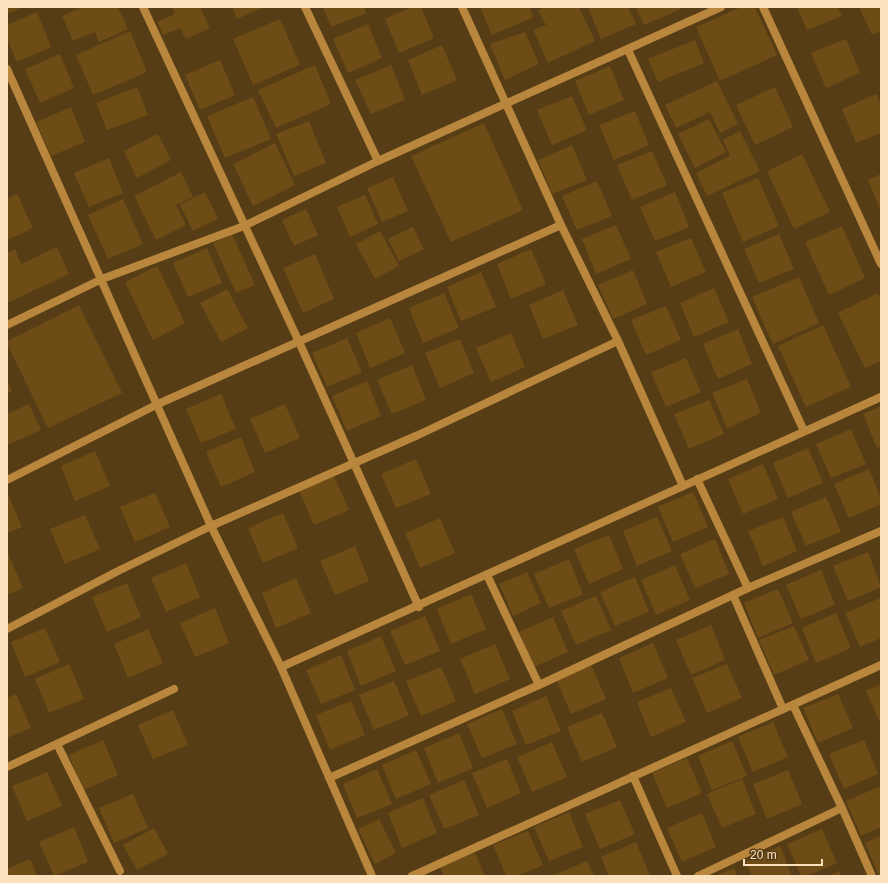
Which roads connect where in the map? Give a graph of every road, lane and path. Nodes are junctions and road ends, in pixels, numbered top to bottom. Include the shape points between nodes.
1 (143, 7) edge
2 (305, 7) edge
3 (462, 7) edge
4 (721, 7) edge
5 (763, 7) edge
6 (628, 50) junction
7 (7, 69) edge
8 (505, 103) junction
9 (378, 161) junction
10 (561, 225) junction
11 (244, 226) junction
12 (881, 264) edge
13 (102, 279) junction
14 (7, 325) edge
15 (618, 341) junction
16 (299, 342) junction
17 (881, 397) edge
18 (158, 404) junction
19 (804, 431) junction
20 (354, 463) junction
21 (697, 479) junction
22 (7, 480) edge
23 (683, 486) junction
24 (211, 526) junction
25 (881, 531) edge
26 (487, 575) junction
27 (748, 588) junction
28 (733, 595) junction
29 (419, 607) junction
30 (7, 630) edge
31 (881, 665) edge
32 (281, 667) junction
33 (539, 685) junction
34 (174, 689) dead end
35 (793, 705) junction
36 (783, 709) junction
37 (57, 744) junction
38 (7, 767) edge
39 (633, 776) junction
40 (329, 778) junction
41 (842, 808) junction
42 (120, 871) dead end
43 (372, 876) edge
44 (412, 876) edge
45 (677, 876) edge
46 (698, 876) edge
47 (872, 876) edge

1 - 11 street
2 - 9 street
3 - 8 street
4 - 6 street
5 - 12 street
6 - 8 street
6 - 19 street
7 - 13 street
8 - 9 street
8 - 10 street
9 - 11 street
10 - 15 street
10 - 16 street
11 - 13 street
11 - 16 street
13 - 14 street
13 - 18 street
15 - 20 street
15 - 23 street
16 - 18 street
16 - 20 street
17 - 19 street
18 - 22 street
18 - 24 street
19 - 21 street
20 - 24 street
20 - 29 street
21 - 23 street
21 - 27 street
23 - 26 street
24 - 30 street via 120,570
24 - 32 street
25 - 27 street
26 - 29 street
26 - 33 street
27 - 28 street
28 - 33 street
28 - 36 street
29 - 32 street
31 - 35 street
32 - 40 street
33 - 40 street
34 - 37 street
35 - 36 street
35 - 41 street
36 - 39 street
37 - 38 street
37 - 42 street
39 - 44 street
39 - 45 street
40 - 43 street
41 - 46 street
41 - 47 street

